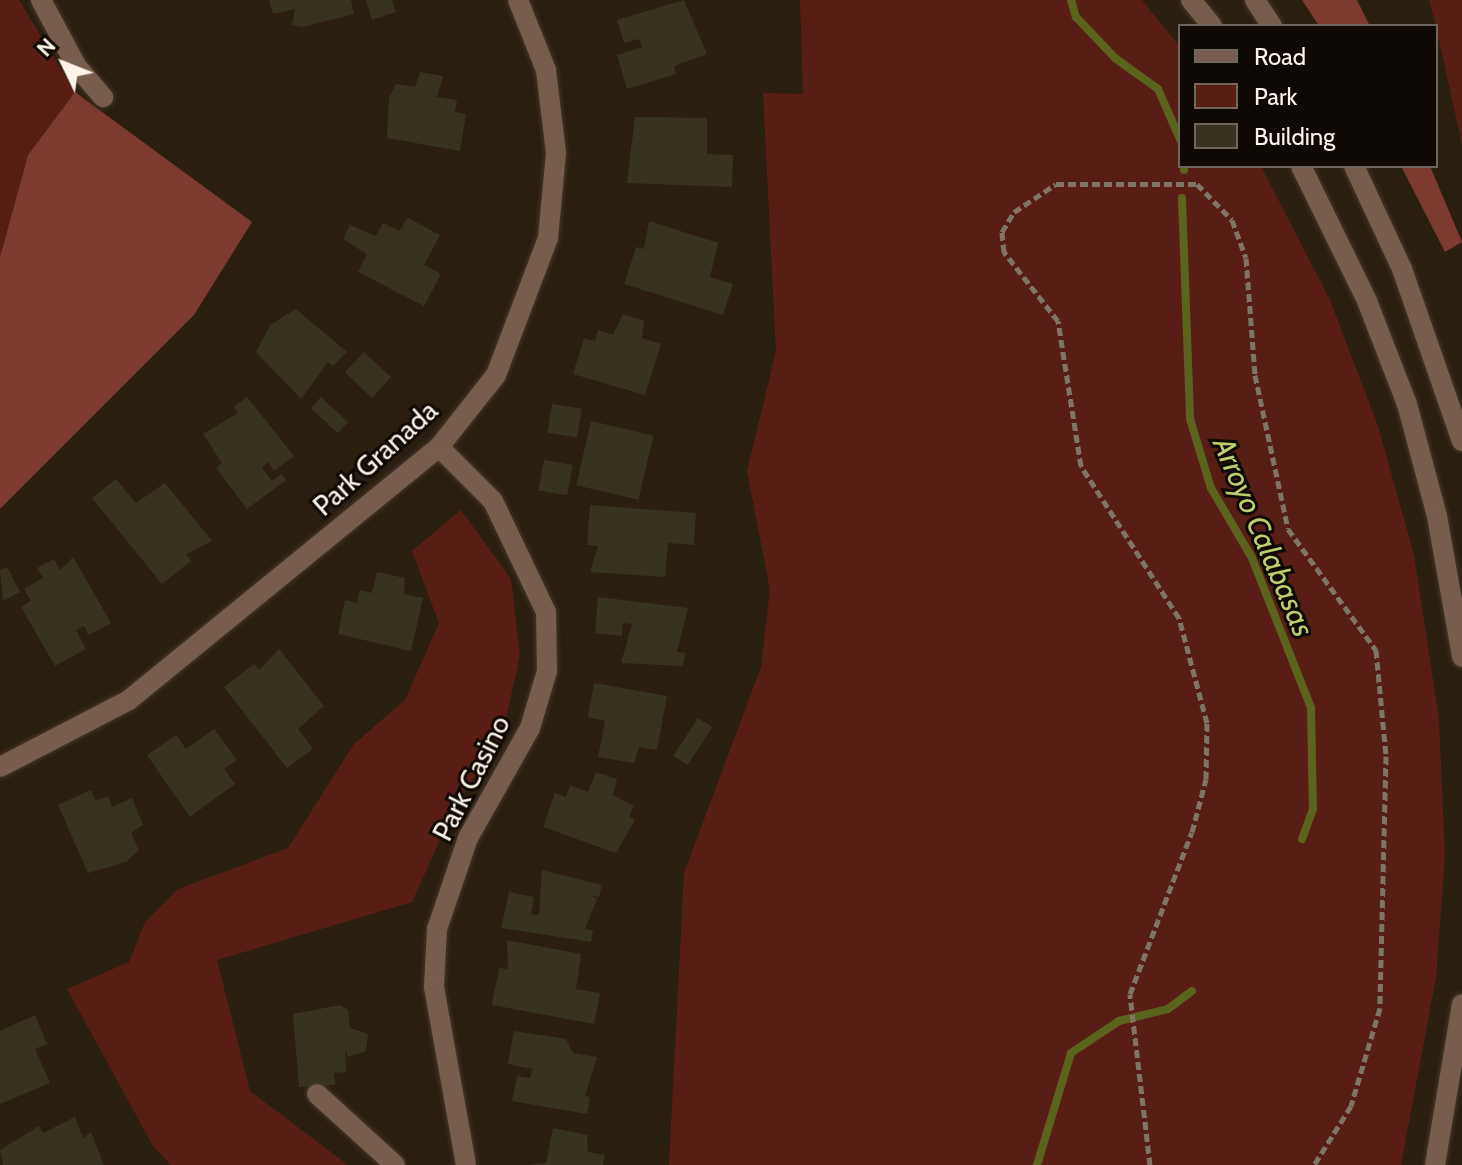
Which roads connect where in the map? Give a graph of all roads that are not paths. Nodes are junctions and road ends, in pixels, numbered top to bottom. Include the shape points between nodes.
1 (41, 0) edge
2 (518, 0) edge
3 (1191, 0) edge
4 (1255, 0) edge
5 (1210, 24) edge
6 (1271, 24) edge
7 (103, 97) dead end
8 (1302, 168) edge
9 (1355, 168) edge
10 (1462, 441) edge
11 (439, 447) junction
12 (1462, 657) edge
13 (0, 767) edge
14 (1462, 1004) edge
15 (317, 1094) dead end
16 (395, 1165) edge
17 (466, 1165) edge
18 (1435, 1165) edge

1 - 7 street via 77,67
2 - 11 street, Park Granada via 546,70 556,153 548,238 496,375
3 - 5 street
4 - 6 street
8 - 12 street via 1407,404 1437,516
9 - 10 street via 1408,284
11 - 13 street, Park Granada via 129,700
11 - 17 street, Park Casino via 493,501 546,612 547,671 530,728 468,838 437,929 434,987
14 - 18 street
15 - 16 street

